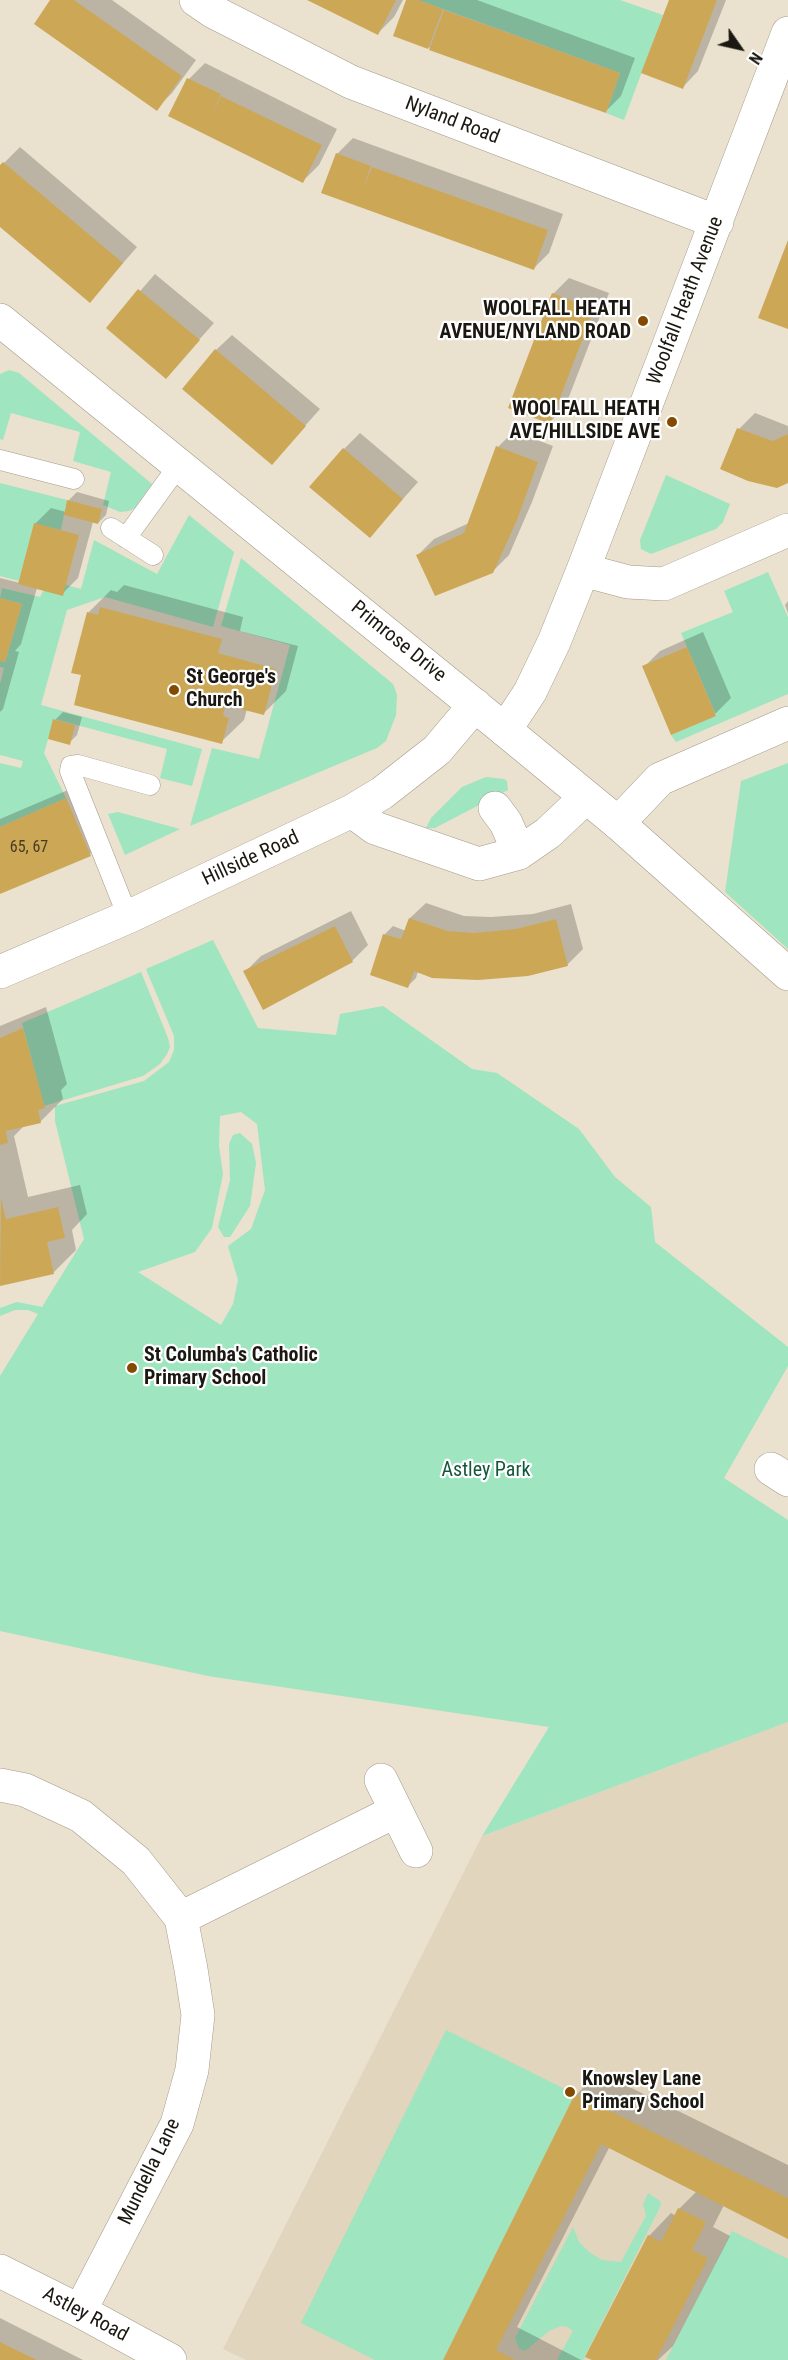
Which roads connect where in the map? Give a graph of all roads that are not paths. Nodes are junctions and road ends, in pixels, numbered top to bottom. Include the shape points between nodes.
1 (196, 0) edge
2 (788, 33) edge
3 (717, 222) junction
4 (0, 320) edge
5 (0, 460) edge
6 (179, 465) junction
7 (74, 479) dead end
8 (788, 530) edge
9 (153, 555) dead end
10 (583, 570) junction
11 (476, 705) junction
12 (788, 723) edge
13 (506, 730) junction
14 (150, 785) dead end
15 (586, 797) junction
16 (495, 808) dead end
17 (352, 811) junction
18 (618, 823) junction
19 (519, 853) junction
20 (128, 917) junction
21 (0, 972) edge
22 (788, 974) edge
23 (381, 1780) dead end
24 (0, 1785) edge
25 (396, 1811) junction
26 (417, 1851) dead end
27 (181, 1918) junction
28 (0, 2271) edge
29 (80, 2311) junction
30 (170, 2360) edge

1 - 3 street, Nyland Road via 351,82
2 - 3 street, Woolfall Heath Avenue
3 - 10 street, Woolfall Heath Avenue
4 - 6 street, Primrose Drive
5 - 7 lane
6 - 9 lane via 119,533
6 - 11 street, Primrose Drive
8 - 10 street via 664,584 628,582
10 - 13 street, Woolfall Heath Avenue via 530,692
11 - 13 street, Primrose Drive
11 - 17 street, Hillside Road via 437,750
12 - 18 street via 660,779
13 - 15 street, Primrose Drive
14 - 20 lane via 71,766
15 - 18 street, Primrose Drive
15 - 19 street via 548,833
16 - 19 street
17 - 19 street via 375,828 479,864
17 - 20 street, Hillside Road
18 - 22 street, Primrose Drive
20 - 21 street, Hillside Road
23 - 25 street
24 - 27 street, Mundella Lane via 25,1790 81,1816 136,1861
25 - 26 street
25 - 27 street
27 - 29 street, Mundella Lane via 198,2015 192,2070 177,2124
28 - 29 street, Astley Road
29 - 30 street, Astley Road

